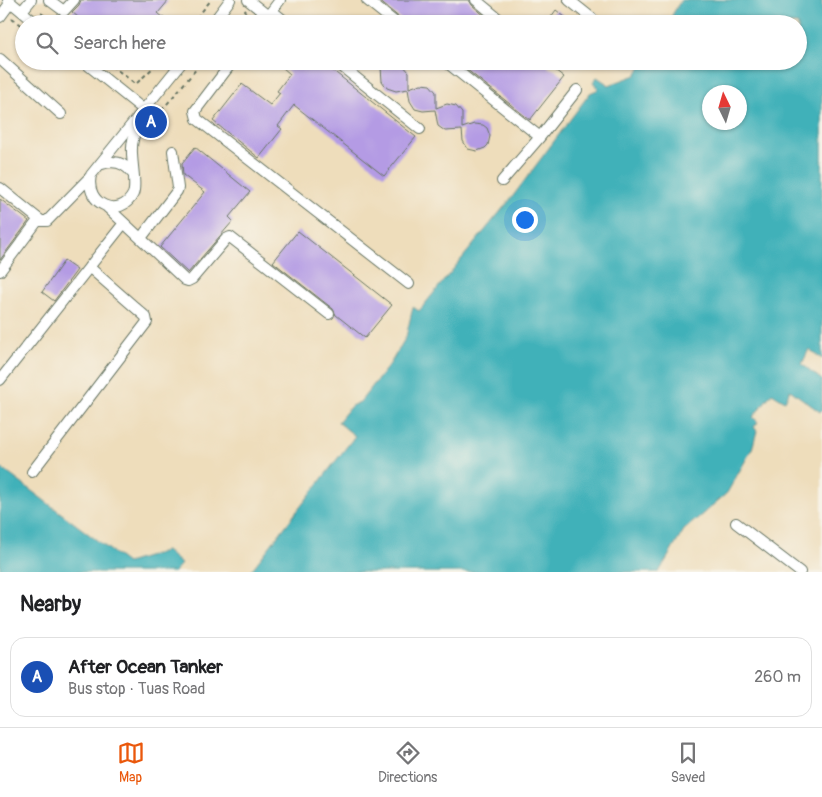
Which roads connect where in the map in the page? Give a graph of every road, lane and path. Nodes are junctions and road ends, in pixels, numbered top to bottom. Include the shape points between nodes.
1 (31, 0) edge
2 (49, 0) edge
3 (74, 0) edge
4 (210, 0) edge
5 (230, 0) edge
6 (280, 0) edge
7 (367, 0) edge
8 (476, 0) edge
9 (569, 0) edge
10 (9, 1) edge
11 (250, 1) edge
12 (22, 11) junction
13 (27, 15) edge
14 (199, 15) edge
15 (219, 15) edge
16 (240, 15) edge
17 (265, 15) edge
18 (269, 15) edge
19 (386, 15) edge
20 (494, 15) edge
21 (588, 15) edge
22 (0, 17) edge
23 (0, 60) edge
24 (94, 70) edge
25 (117, 70) edge
26 (151, 70) edge
27 (175, 70) edge
28 (195, 70) edge
29 (226, 70) edge
30 (346, 70) edge
31 (456, 70) edge
32 (577, 90) dead end
33 (61, 114) dead end
34 (142, 114) junction
35 (420, 129) dead end
36 (540, 136) junction
37 (173, 151) dead end
38 (102, 164) junction
39 (132, 173) junction
40 (92, 175) junction
41 (502, 181) dead end
42 (0, 188) edge
43 (106, 206) junction
44 (39, 219) junction
45 (124, 223) junction
46 (140, 238) junction
47 (89, 267) junction
48 (0, 271) edge
49 (409, 284) dead end
50 (329, 314) dead end
51 (0, 380) edge
52 (32, 472) dead end
53 (736, 523) dead end
54 (800, 572) edge

1 - 12 street
2 - 3 street via 64,11
4 - 14 path
5 - 15 street
6 - 18 street
7 - 19 street
8 - 20 street
9 - 21 street
10 - 12 street
10 - 22 street
11 - 16 path
11 - 17 street
12 - 13 street
23 - 33 street
24 - 34 street
25 - 26 path via 136,84
27 - 34 street
28 - 34 path via 157,116 150,119
29 - 49 street via 195,111 197,119
30 - 35 street
31 - 36 street
32 - 36 street
34 - 38 street
34 - 39 street via 132,145
36 - 41 street
37 - 46 street via 177,191
38 - 39 street via 115,162
38 - 40 street
39 - 43 street via 135,188 128,201 114,207
40 - 43 street via 90,190 99,203
40 - 44 street via 48,221
42 - 44 street
43 - 45 street
44 - 48 street
45 - 46 street
45 - 47 street
46 - 50 street via 188,281 228,237 233,238
47 - 51 street
47 - 52 street via 146,317 147,322
53 - 54 street

